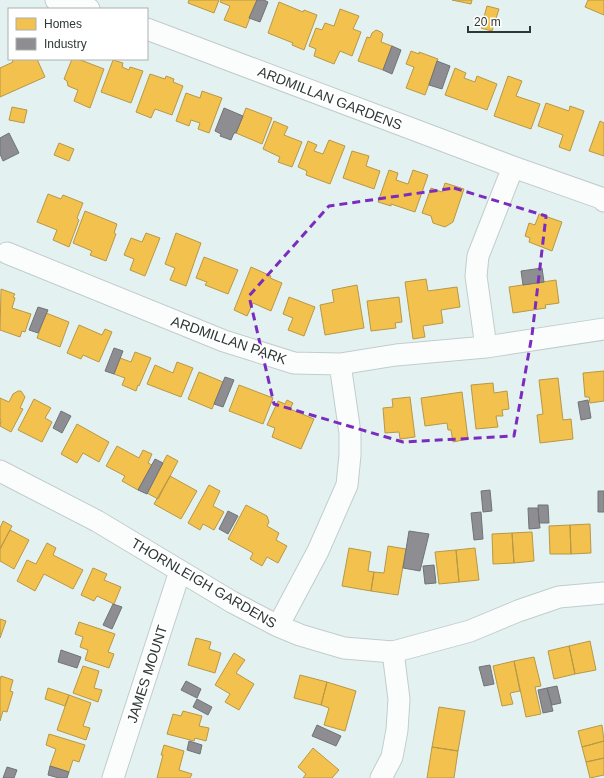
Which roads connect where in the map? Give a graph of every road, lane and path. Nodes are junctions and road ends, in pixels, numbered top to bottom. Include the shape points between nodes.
1 (56, 0) edge
2 (85, 8) edge
3 (148, 29) edge
4 (513, 167) junction
5 (604, 202) edge
6 (7, 253) dead end
7 (604, 329) edge
8 (486, 347) junction
9 (340, 364) junction
10 (0, 471) edge
11 (180, 571) junction
12 (604, 593) edge
13 (278, 626) junction
14 (393, 652) junction
15 (113, 778) edge
16 (381, 778) edge

1 - 2 street
3 - 4 street, ARDMILLAN GARDENS
4 - 5 street, ARDMILLAN GARDENS via 601,198
4 - 8 street via 478,256 476,276
6 - 9 street, ARDMILLAN PARK via 224,341 294,363
7 - 8 street, ARDMILLAN PARK
8 - 9 street, ARDMILLAN PARK via 396,355
9 - 13 street via 350,433 347,485 318,551
10 - 11 street, THORNLEIGH GARDENS via 97,521
11 - 13 street, THORNLEIGH GARDENS
11 - 15 street, JAMES MOUNT
12 - 14 street, THORNLEIGH GARDENS via 559,597 470,631
13 - 14 street, THORNLEIGH GARDENS via 344,648
14 - 16 street via 399,699 397,730 392,757

